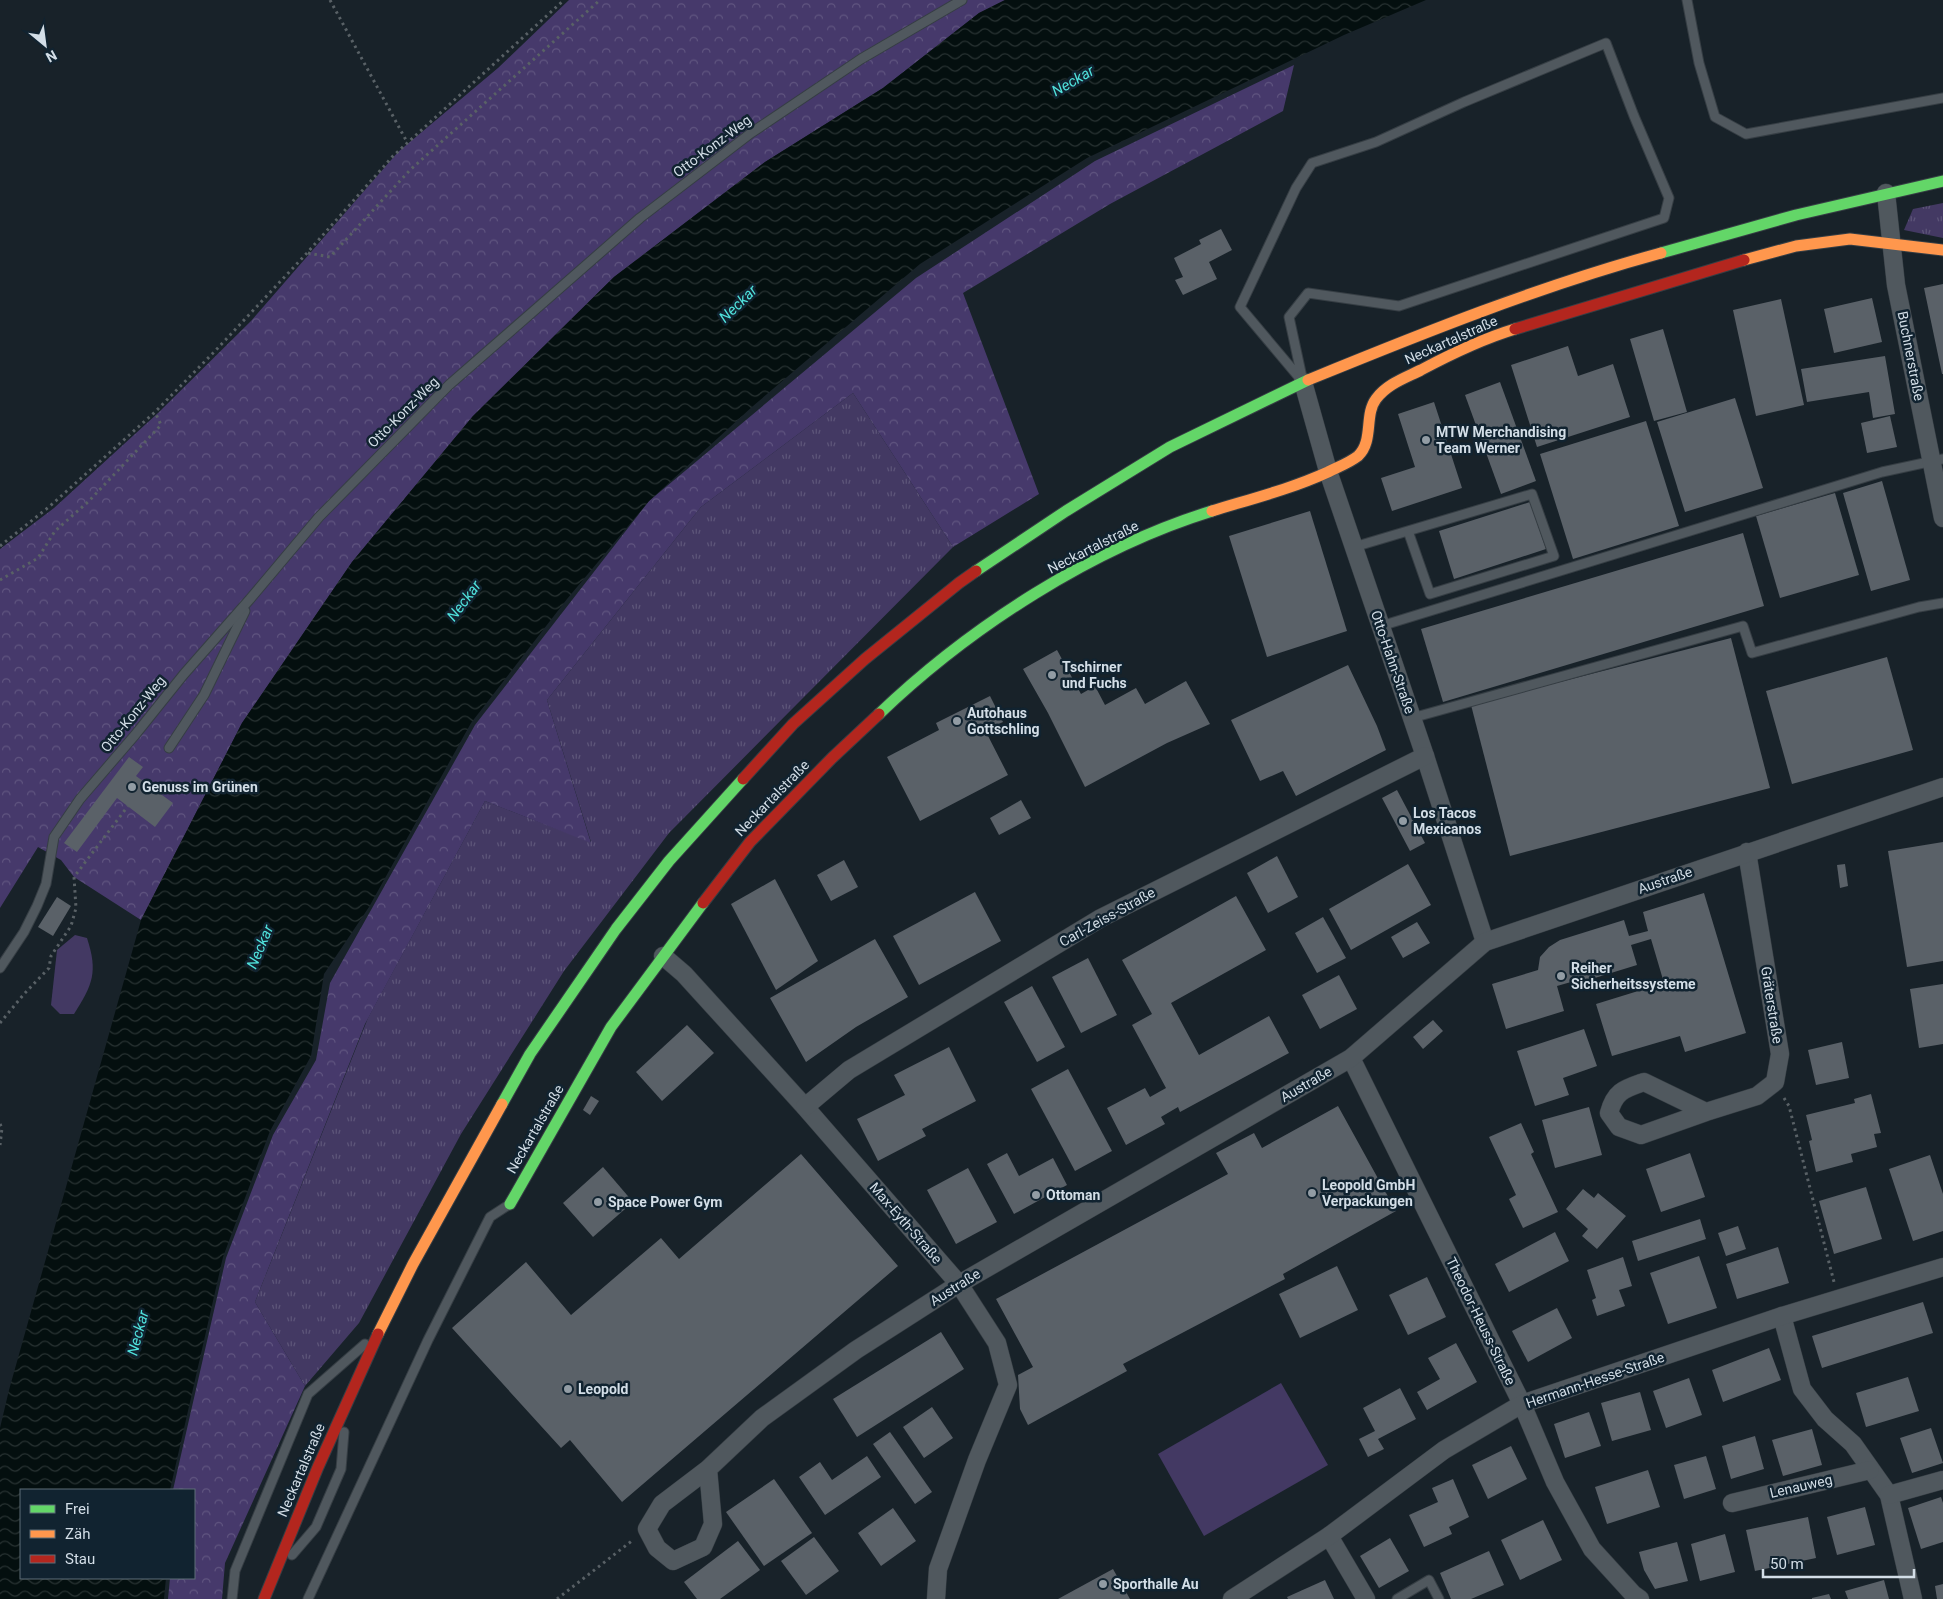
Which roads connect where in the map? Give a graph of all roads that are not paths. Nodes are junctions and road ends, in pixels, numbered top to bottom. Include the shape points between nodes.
1 (962, 0) edge
2 (1687, 0) edge
3 (1943, 98) edge
4 (1943, 180) edge
5 (1886, 193) junction
6 (1892, 244) junction
7 (1943, 250) edge
8 (1303, 382) junction
9 (1937, 461) edge
10 (1328, 471) junction
11 (1943, 518) edge
12 (1408, 531) junction
13 (1354, 547) junction
14 (250, 599) junction
15 (1943, 603) edge
16 (1381, 626) junction
17 (1412, 718) junction
18 (169, 748) dead end
19 (1425, 756) junction
20 (1943, 787) edge
21 (1747, 852) junction
22 (1485, 942) junction
23 (663, 956) junction
24 (0, 968) edge
25 (1350, 1058) junction
26 (805, 1107) junction
27 (1706, 1112) junction
28 (510, 1204) joint
29 (1943, 1267) edge
30 (959, 1284) junction
31 (1782, 1316) junction
32 (380, 1331) junction
33 (346, 1404) junction
34 (1522, 1404) junction
35 (708, 1469) junction
36 (1870, 1470) junction
37 (1943, 1480) edge
38 (1889, 1495) junction
39 (1732, 1503) dead end
40 (1329, 1536) junction
41 (274, 1576) junction
42 (232, 1599) edge
43 (264, 1599) edge
44 (308, 1599) edge
45 (936, 1599) edge
46 (1232, 1599) edge
47 (1366, 1599) edge
48 (1397, 1599) edge
49 (1439, 1599) edge
50 (1640, 1599) edge
51 (1913, 1599) edge

1 - 14 lane, Otto-Konz-Weg via 861,59 751,133 640,218 449,385 319,517
2 - 3 lane via 1699,64 1715,117 1746,134
4 - 5 main road, Neckartalstraße
5 - 6 street, Buchnerstraße
5 - 8 main road, Neckartalstraße via 1656,254 1553,287 1438,327
6 - 7 main road, Neckartalstraße
6 - 9 street, Buchnerstraße via 1896,285
6 - 10 main road, Neckartalstraße via 1850,239 1796,246 1556,315 1477,342 1389,386 1376,399 1371,410 1366,445 1360,454
8 - 8 lane via 1240,307 1296,188 1312,163 1376,142 1606,43 1669,198 1664,218 1399,306 1308,293 1290,317
8 - 10 street, Otto-Hahn-Straße
8 - 32 main road, Neckartalstraße via 1170,447 1066,511 960,583 865,659 793,724 668,860 530,1054
9 - 11 street, Buchnerstraße
9 - 16 lane via 1873,474
10 - 13 street, Otto-Hahn-Straße
10 - 23 main road, Neckartalstraße via 1304,483 1180,521 1108,553 1035,594 967,640 892,701 750,842
12 - 12 lane via 1532,494 1554,556 1430,594
12 - 13 lane
13 - 16 street, Otto-Hahn-Straße
14 - 18 lane via 204,695
14 - 24 lane, Otto-Konz-Weg via 184,674 64,822 54,837 46,884 37,906
15 - 17 lane via 1752,652 1743,626
16 - 17 street, Otto-Hahn-Straße
17 - 19 street, Otto-Hahn-Straße
19 - 22 street, Otto-Hahn-Straße
19 - 26 street, Carl-Zeiss-Straße via 1101,918 849,1070
20 - 21 street, Austraße
21 - 22 street, Austraße
21 - 27 street, Gräterstraße via 1780,1054 1775,1082 1757,1096
22 - 25 street, Austraße
23 - 26 street, Max-Eyth-Straße via 684,974
23 - 28 main road, Neckartalstraße via 611,1027
25 - 30 street, Austraße
25 - 34 street, Theodor-Heuss-Straße
26 - 30 street, Max-Eyth-Straße
27 - 27 street via 1641,1135 1619,1128 1608,1113 1612,1099 1623,1090 1644,1082
28 - 44 lane via 490,1217 428,1340
29 - 31 street, Hermann-Hesse-Straße
30 - 35 street, Austraße via 856,1350 762,1418
30 - 45 street, Max-Eyth-Straße via 997,1343 1008,1385 938,1569
31 - 34 street, Hermann-Hesse-Straße
31 - 36 street via 1802,1389 1826,1419 1853,1444
32 - 33 main road, Neckartalstraße
32 - 42 lane via 308,1394 235,1571
33 - 41 main road, Neckartalstraße
33 - 41 lane via 341,1470 316,1526
34 - 40 street, Hermann-Hesse-Straße via 1444,1450
34 - 50 street, Theodor-Heuss-Straße via 1555,1482 1592,1549
35 - 35 street, Austraße via 662,1504 647,1529 657,1548 673,1561 703,1547 712,1524
36 - 38 street
36 - 39 street, Lenauweg
37 - 38 street
38 - 51 street
40 - 46 street, Hermann-Hesse-Straße
40 - 47 street
41 - 43 main road, Neckartalstraße
48 - 49 lane via 1429,1580

